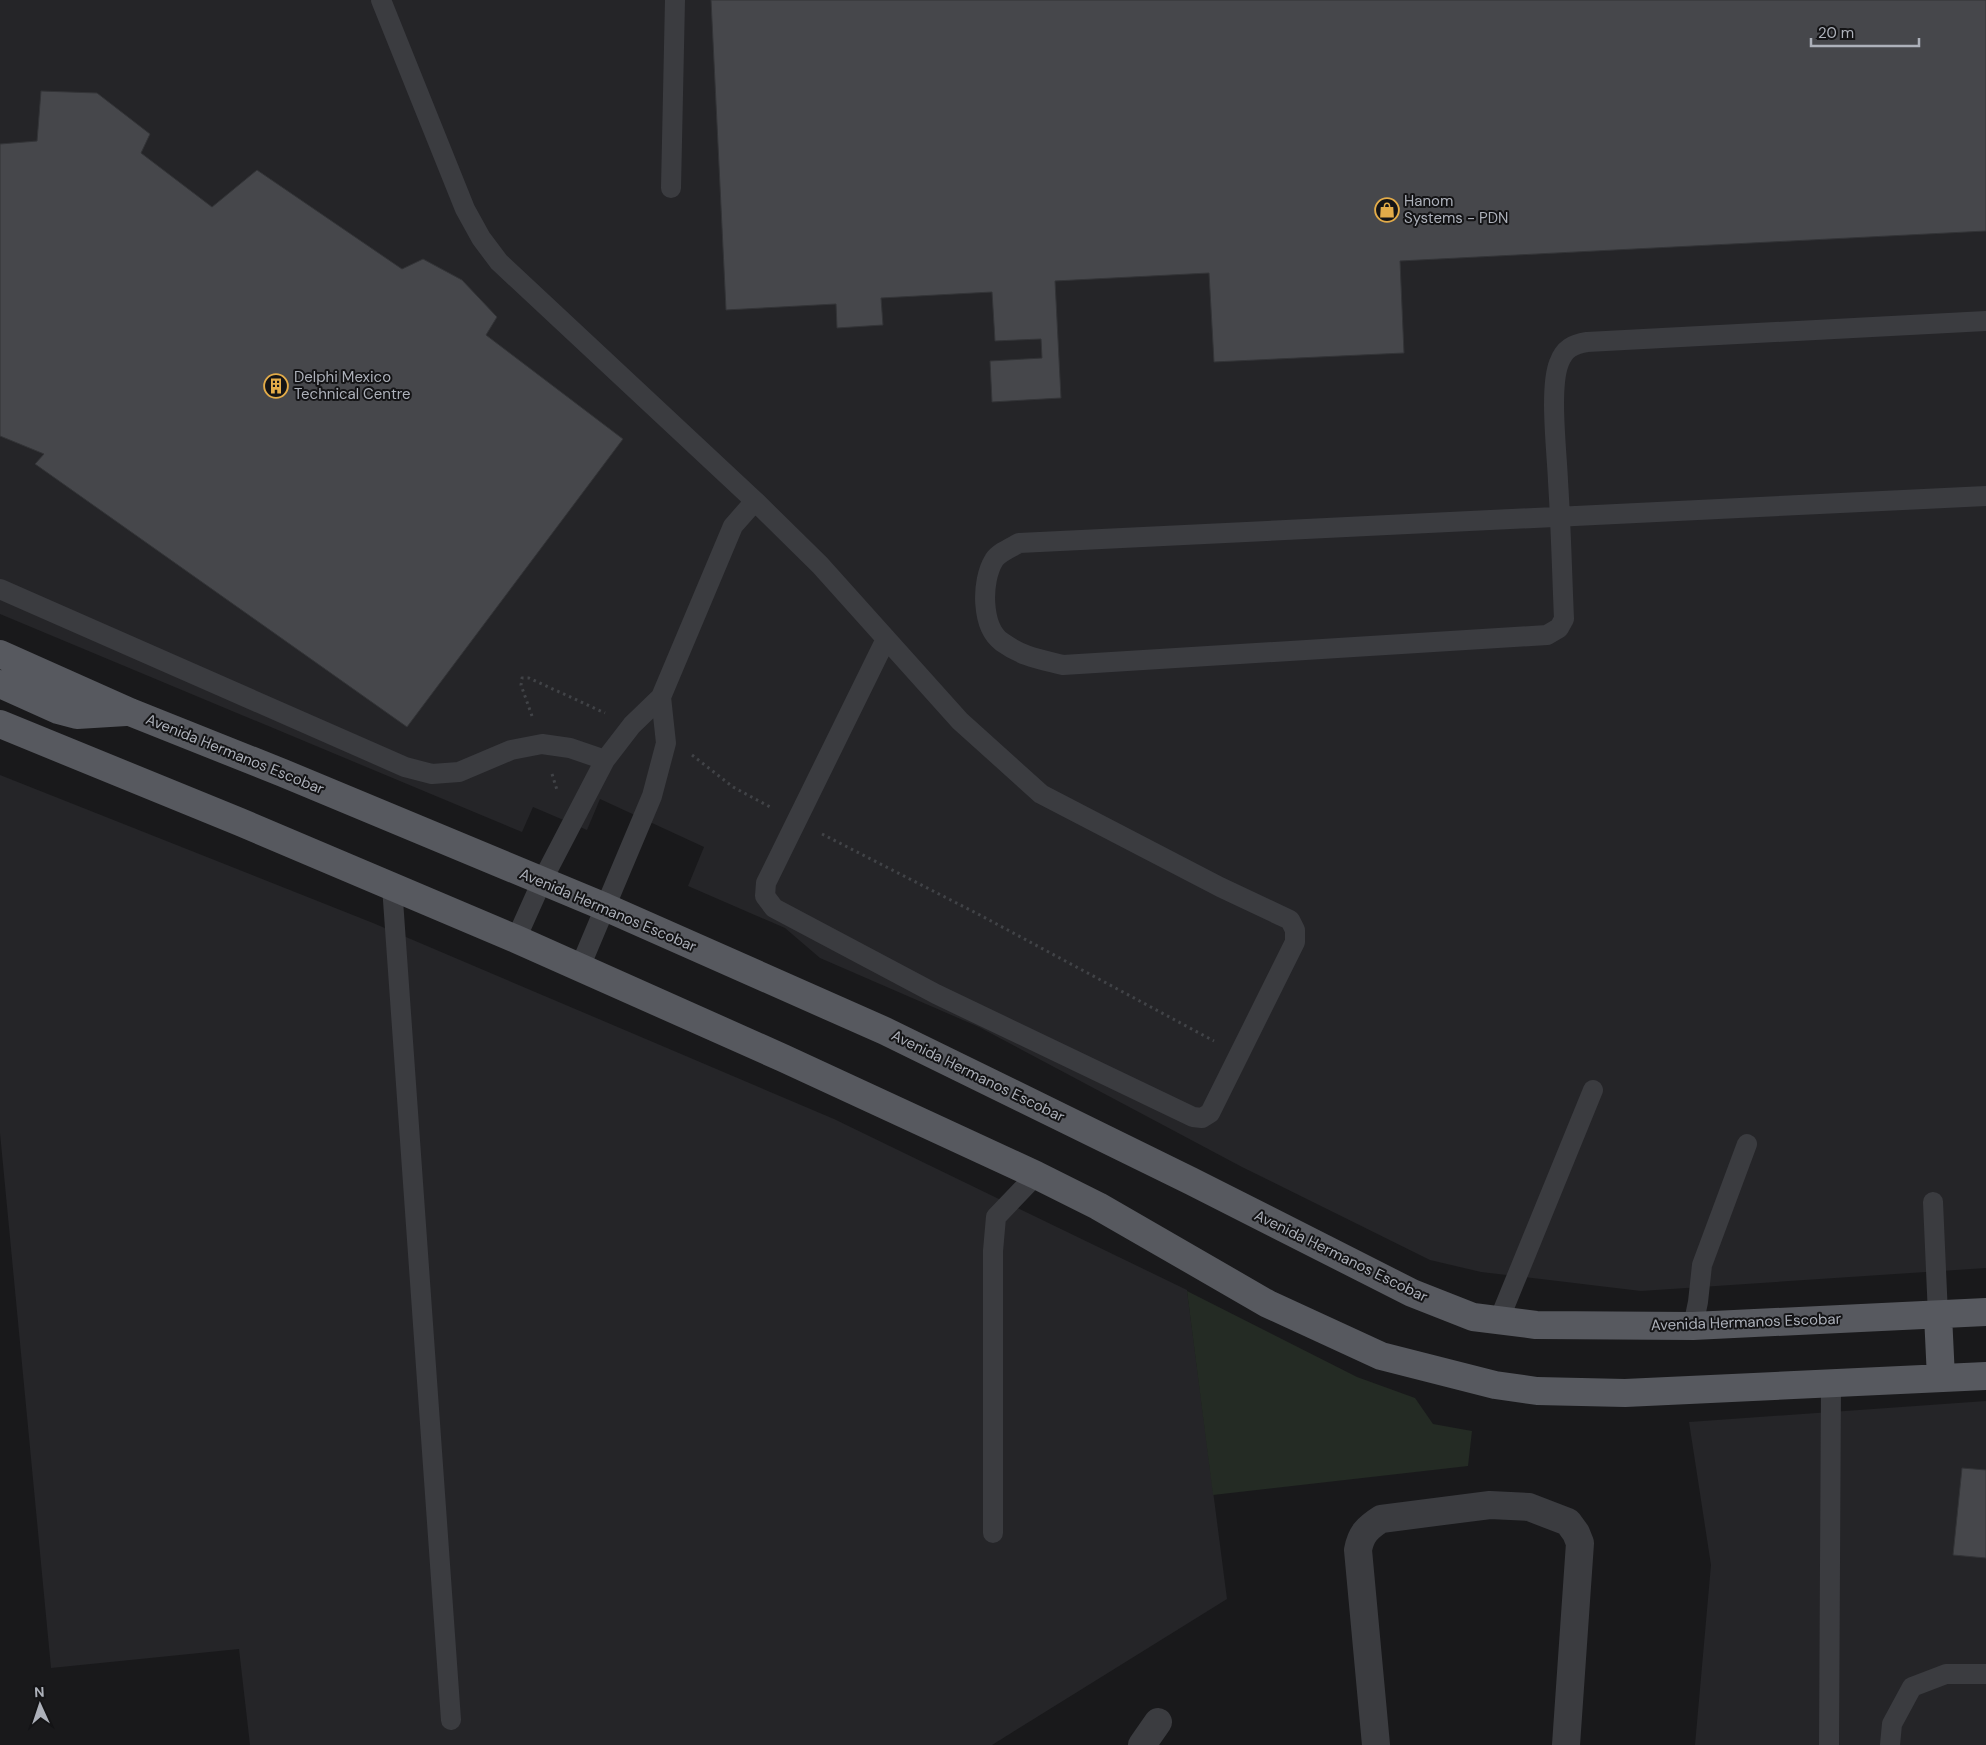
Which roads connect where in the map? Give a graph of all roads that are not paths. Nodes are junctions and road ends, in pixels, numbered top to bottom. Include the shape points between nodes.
1 (381, 0) edge
2 (675, 0) edge
3 (671, 188) dead end
4 (1986, 321) edge
5 (1986, 496) edge
6 (755, 501) junction
7 (1560, 516) junction
8 (0, 589) edge
9 (886, 639) junction
10 (0, 654) edge
11 (0, 684) edge
12 (661, 697) junction
13 (130, 712) junction
14 (0, 724) edge
15 (605, 760) junction
16 (542, 881) junction
17 (392, 886) junction
18 (605, 907) junction
19 (516, 939) junction
20 (580, 967) junction
21 (1592, 1090) dead end
22 (1747, 1144) dead end
23 (1036, 1175) junction
24 (1933, 1202) dead end
25 (1986, 1312) edge
26 (1938, 1315) junction
27 (1499, 1320) junction
28 (1693, 1326) junction
29 (1986, 1376) edge
30 (1941, 1378) junction
31 (1831, 1383) junction
32 (993, 1533) dead end
33 (1986, 1674) edge
34 (451, 1720) dead end
35 (1158, 1722) dead end
36 (1142, 1745) edge
37 (1376, 1745) edge
38 (1566, 1745) edge
39 (1829, 1745) edge
40 (1890, 1745) edge

1 - 6 lane via 465,209 485,244 499,262
2 - 3 lane
4 - 7 lane via 1574,344 1559,363 1555,385
5 - 7 lane
6 - 9 lane via 820,565
6 - 12 lane via 733,526
7 - 7 lane via 1019,543 994,558 984,584 989,624 1000,641 1025,656 1063,665 1547,635 1559,628 1564,619
8 - 15 lane via 405,767 432,774 459,772 511,750 542,744 570,748
9 - 9 lane via 960,721 1041,794 1211,883 1290,920 1296,930 1295,942 1210,1112 1202,1118 1193,1117 919,985 774,908 765,896 766,883
10 - 13 main road, Avenida Hermanos Escobar
11 - 13 main road via 77,715
12 - 15 lane via 632,725
12 - 18 lane via 666,743 652,796
13 - 16 main road, Avenida Hermanos Escobar
14 - 17 main road
15 - 16 lane
16 - 18 main road, Avenida Hermanos Escobar
16 - 19 lane
17 - 19 main road
17 - 34 lane
18 - 20 lane
18 - 27 main road, Avenida Hermanos Escobar via 885,1031 1412,1293 1473,1317
19 - 20 main road
20 - 23 main road
21 - 27 lane
22 - 28 lane via 1702,1265
23 - 31 main road via 1098,1206 1268,1304 1381,1356 1495,1385 1537,1391 1625,1393
23 - 32 lane via 996,1217 993,1251
24 - 26 lane
25 - 26 main road, Avenida Hermanos Escobar
26 - 28 main road, Avenida Hermanos Escobar
26 - 30 main road
27 - 28 main road, Avenida Hermanos Escobar via 1536,1326
29 - 30 main road
30 - 31 main road
31 - 39 lane
33 - 40 lane via 1946,1674 1912,1687 1892,1724
35 - 36 street
37 - 38 street via 1358,1550 1360,1540 1367,1528 1381,1519 1490,1505 1529,1507 1555,1516 1568,1522 1580,1543

